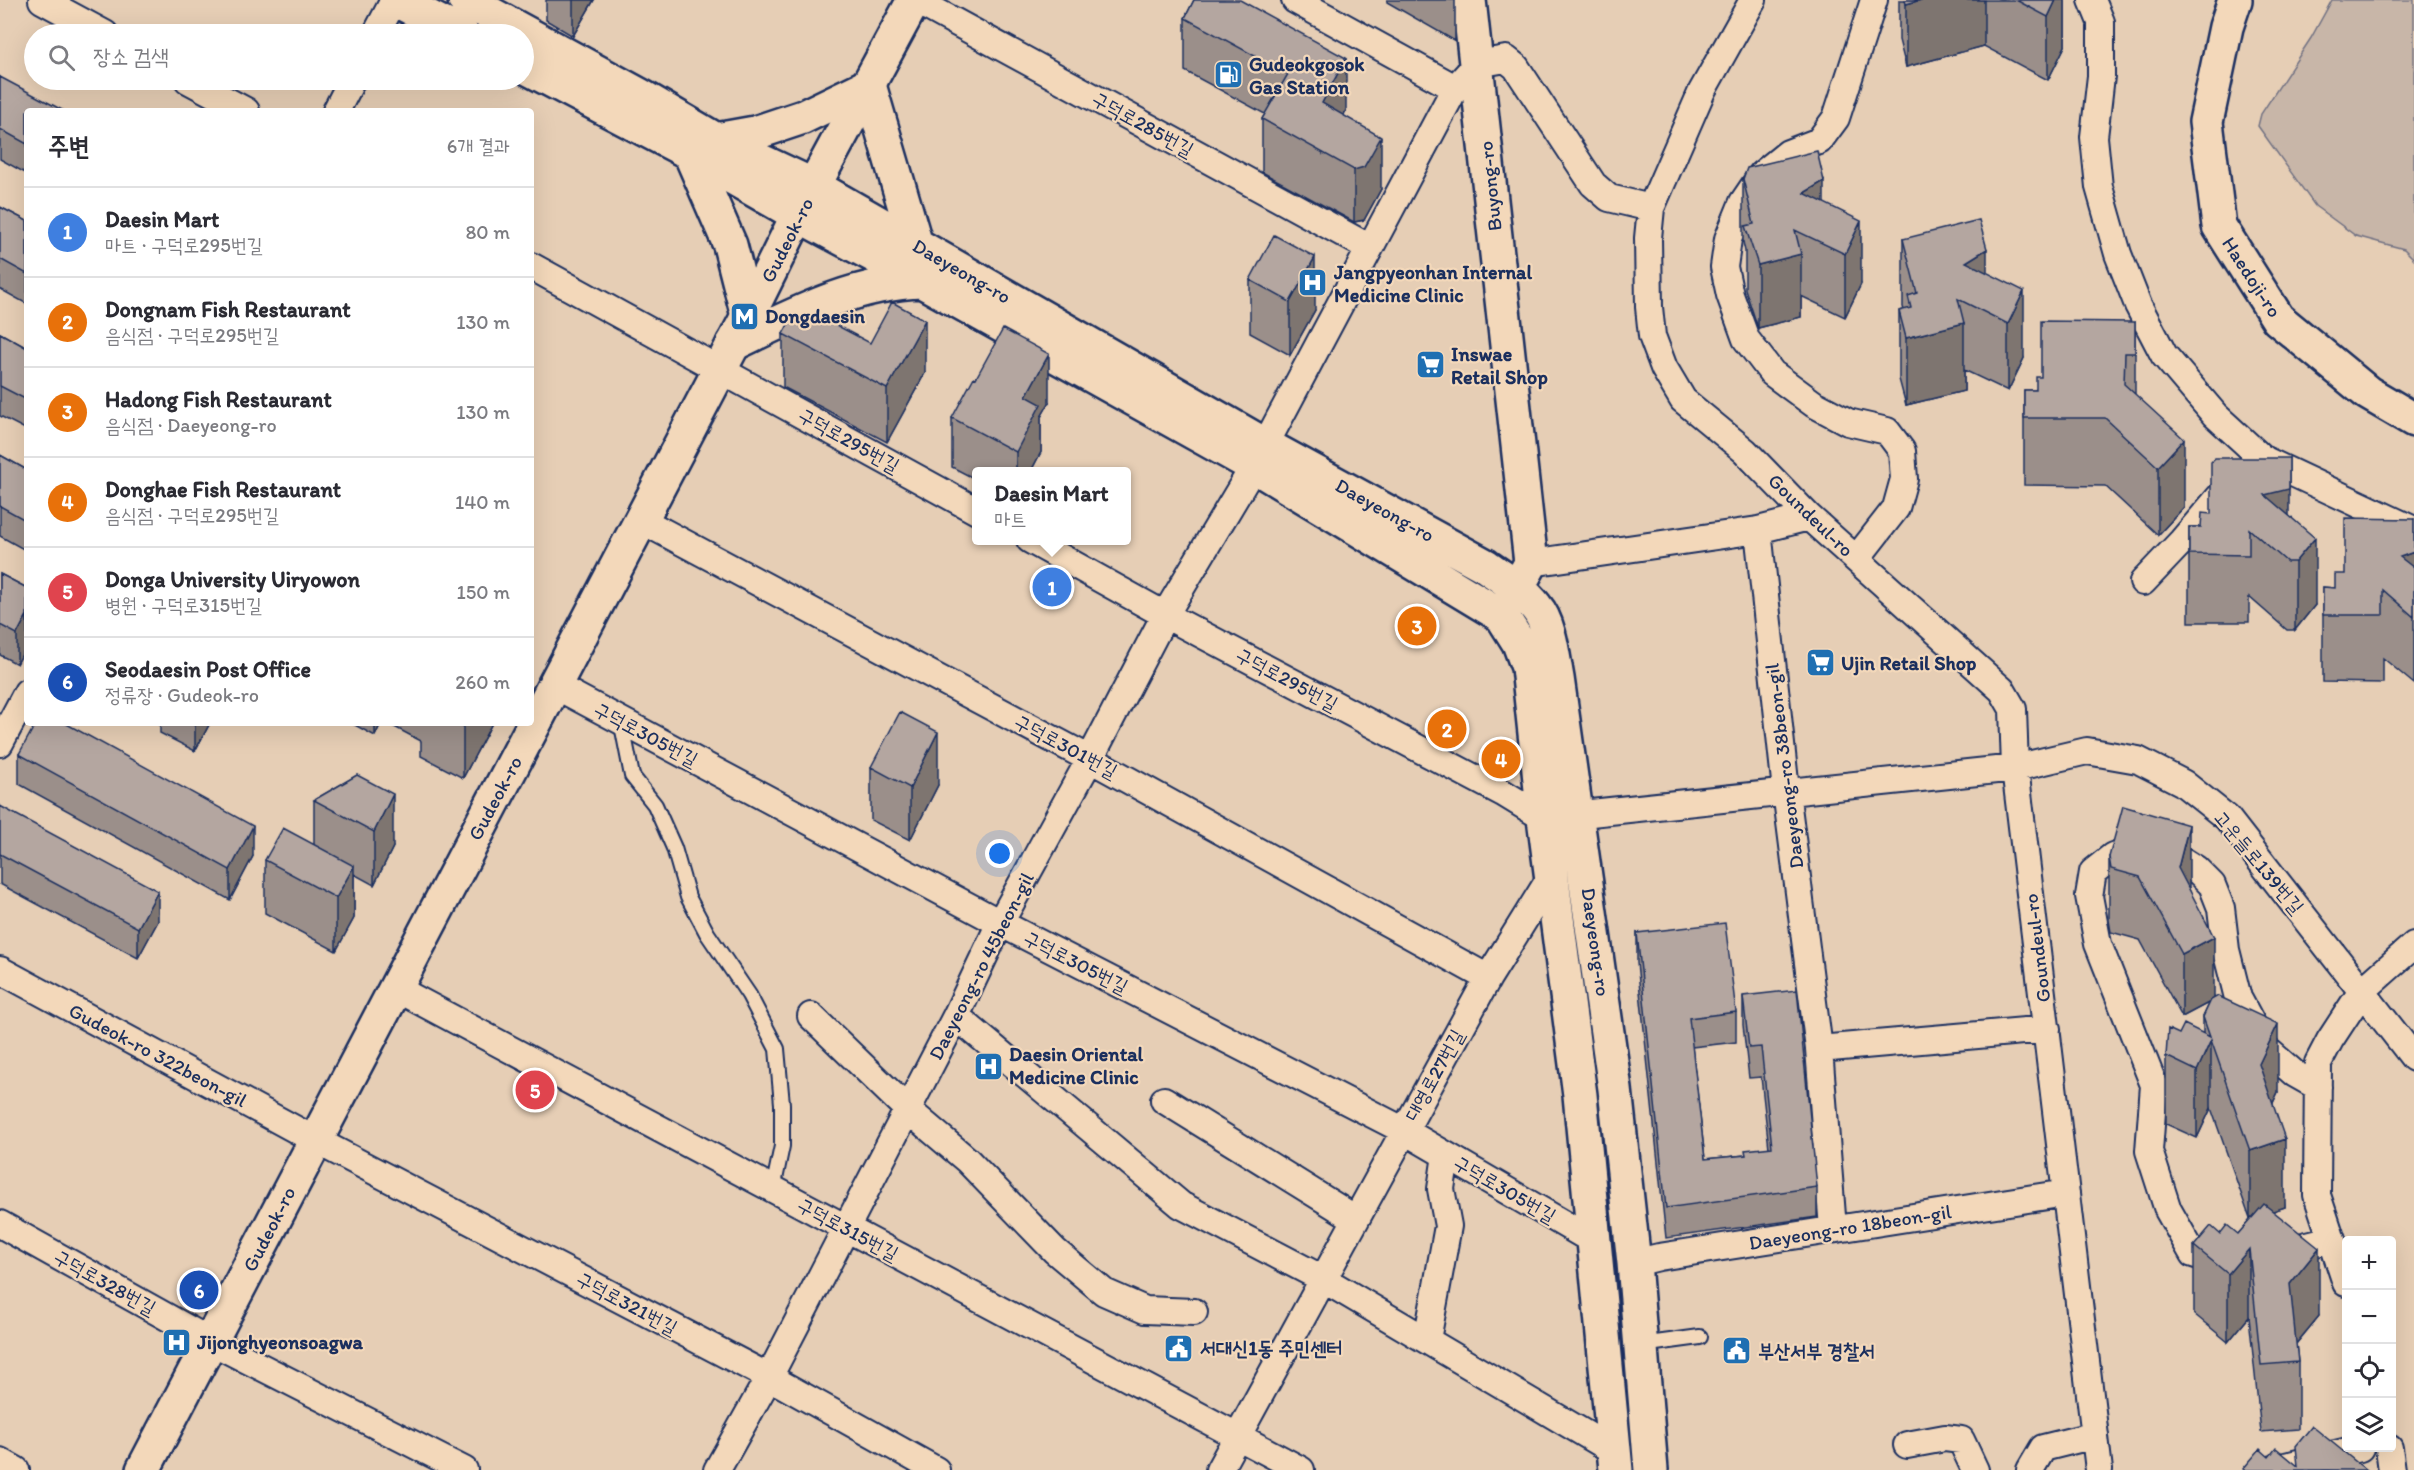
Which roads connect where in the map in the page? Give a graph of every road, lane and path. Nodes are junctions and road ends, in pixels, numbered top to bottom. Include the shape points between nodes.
1 (42, 0) edge
2 (395, 0) edge
3 (465, 0) edge
4 (915, 0) edge
5 (1295, 0) edge
6 (1469, 0) edge
7 (1753, 0) edge
8 (1874, 0) edge
9 (2092, 0) edge
10 (2235, 0) edge
11 (86, 24) edge
12 (382, 24) edge
13 (442, 24) edge
14 (509, 24) edge
15 (534, 38) edge
16 (1477, 64) junction
17 (534, 71) edge
18 (869, 85) junction
19 (1455, 87) junction
20 (207, 90) edge
21 (347, 90) edge
22 (240, 108) edge
23 (338, 108) edge
24 (703, 147) junction
25 (814, 186) junction
26 (1651, 208) junction
27 (798, 216) junction
28 (916, 245) junction
29 (1370, 248) junction
30 (534, 267) edge
31 (922, 281) junction
32 (734, 343) junction
33 (2414, 420) edge
34 (2256, 453) junction
35 (1260, 456) junction
36 (972, 508) edge
37 (1809, 517) junction
38 (641, 520) junction
39 (1758, 530) junction
40 (2414, 530) edge
41 (1039, 545) edge
42 (1857, 558) junction
43 (2143, 582) dead end
44 (1517, 589) junction
45 (1165, 615) junction
46 (554, 685) junction
47 (24, 698) edge
48 (621, 720) junction
49 (534, 723) edge
50 (532, 726) edge
51 (0, 743) edge
52 (1090, 759) junction
53 (2015, 768) junction
54 (1786, 792) junction
55 (1577, 814) junction
56 (1544, 818) junction
57 (1552, 875) junction
58 (1000, 923) junction
59 (2414, 945) edge
60 (0, 970) edge
61 (1488, 978) junction
62 (395, 987) junction
63 (2362, 991) junction
64 (811, 1016) dead end
65 (956, 1016) junction
66 (2047, 1029) junction
67 (1819, 1049) junction
68 (2414, 1058) edge
69 (2318, 1087) junction
70 (1164, 1100) dead end
71 (908, 1110) junction
72 (1404, 1130) junction
73 (315, 1140) junction
74 (1446, 1155) junction
75 (773, 1189) junction
76 (2066, 1193) junction
77 (1356, 1219) junction
78 (0, 1224) edge
79 (847, 1227) junction
80 (1833, 1229) junction
81 (2332, 1239) junction
82 (1595, 1242) junction
83 (1634, 1263) junction
84 (2342, 1270) edge
85 (1323, 1279) junction
86 (1194, 1312) dead end
87 (1700, 1336) dead end
88 (1427, 1340) junction
89 (210, 1341) junction
90 (1641, 1345) junction
91 (769, 1377) junction
92 (2095, 1435) junction
93 (1237, 1436) junction
94 (1907, 1445) dead end
95 (2344, 1452) edge
96 (2390, 1452) edge
97 (0, 1461) edge
98 (1615, 1461) edge
99 (16, 1470) edge
100 (143, 1470) edge
101 (464, 1470) edge
102 (717, 1470) edge
103 (936, 1470) edge
104 (1218, 1470) edge
105 (1301, 1470) edge
106 (1651, 1470) edge
107 (1975, 1470) edge
108 (2030, 1470) edge
109 (2099, 1470) edge
110 (2270, 1470) edge
111 (2392, 1470) edge

1 - 11 street
2 - 12 street
2 - 13 main road
3 - 14 main road, Daeyeong-ro
4 - 18 main road, Gudeok-ro
4 - 29 street, 구덕로285번길
5 - 19 street
6 - 16 main road, Buyong-ro
7 - 26 street, Goundeul-ro via 1702,91
8 - 42 street via 1836,118 1819,141 1788,153 1762,174 1743,202 1728,239 1724,267 1746,339 1772,373 1814,404 1848,422 1887,431 1902,451 1904,479 1896,508
9 - 34 street via 2101,22 2101,76 2094,137 2099,187 2118,254 2164,355 2215,415
10 - 33 main road, Haedoji-ro via 2206,122 2220,226 2278,319 2368,393
15 - 24 main road, Daeyeong-ro via 641,96
16 - 19 street, Daeyeong-ro 45beon-gil
16 - 26 street via 1506,59 1516,68 1593,184 1609,198
16 - 44 main road, Buyong-ro
17 - 24 main road, Daeyeong-ro
18 - 24 main road via 803,117
18 - 25 main road, Gudeok-ro
18 - 28 main road
19 - 29 street, Daeyeong-ro 45beon-gil
20 - 22 street
21 - 23 street
24 - 25 main road, Daeyeong-ro
24 - 27 main road, Daeyeong-ro
24 - 32 main road via 730,245
25 - 27 main road, Gudeok-ro
25 - 28 main road, Daeyeong-ro
26 - 37 street, Goundeul-ro via 1649,307 1653,336 1664,368 1683,399 1746,451
27 - 31 main road, Daeyeong-ro
27 - 32 main road, Gudeok-ro
28 - 35 main road, Daeyeong-ro
29 - 35 street, Daeyeong-ro 45beon-gil
30 - 32 street, 구덕로295번길
31 - 32 main road via 898,282 845,294
31 - 35 main road, Daeyeong-ro
32 - 36 street, 구덕로295번길
32 - 38 main road, Gudeok-ro
34 - 40 street
34 - 43 street
35 - 44 main road, Daeyeong-ro
35 - 45 street, Daeyeong-ro 45beon-gil
37 - 39 street
37 - 42 street, Goundeul-ro
38 - 46 main road, Gudeok-ro
38 - 52 street, 구덕로301번길
39 - 44 street
39 - 54 street, Daeyeong-ro 38beon-gil
41 - 45 street, 구덕로295번길
42 - 53 street, Goundeul-ro via 2002,690 2013,709
44 - 55 main road, Daeyeong-ro via 1538,608 1550,640
44 - 56 main road, Daeyeong-ro via 1519,643 1528,667
45 - 52 street, Daeyeong-ro 45beon-gil
45 - 56 street, 구덕로295번길
46 - 48 street, 구덕로305번길
46 - 49 main road, Gudeok-ro
47 - 51 street
48 - 58 street, 구덕로305번길
48 - 75 lane via 632,776 655,805 674,848 688,897 777,1049 782,1146
50 - 62 main road, Gudeok-ro
52 - 58 street, Daeyeong-ro 45beon-gil
52 - 61 street, 구덕로301번길
53 - 54 street, 고운들로139번길
53 - 63 street, 고운들로139번길 via 2087,751 2138,760 2182,783 2227,818
53 - 66 street, Goundeul-ro
54 - 55 street, 고운들로139번길
54 - 67 street, Daeyeong-ro 38beon-gil
55 - 56 street, 고운들로139번길
55 - 83 main road, Daeyeong-ro via 1615,1089
56 - 57 main road, Daeyeong-ro
57 - 61 street, 대영로27번길
57 - 82 main road, Daeyeong-ro
58 - 65 street, Daeyeong-ro 45beon-gil
58 - 72 street, 구덕로305번길
59 - 63 street
60 - 73 street, Gudeok-ro 322beon-gil
61 - 72 street, 대영로27번길
62 - 73 main road, Gudeok-ro
62 - 75 street, 구덕로315번길
63 - 68 street, 고운들로139번길
63 - 69 street via 2318,1063
64 - 71 street
65 - 71 street, Daeyeong-ro 45beon-gil
65 - 85 street via 1181,1206
66 - 67 street, Goundeul-ro
66 - 76 street, Goundeul-ro
67 - 80 street, Daeyeong-ro 38beon-gil
69 - 81 street via 2317,1195
69 - 81 street via 2295,1074 2243,1030 2221,908 2212,885 2196,869 2166,850 2136,848 2112,856 2094,872 2089,896 2098,944 2164,1078 2149,1151 2168,1210 2193,1254 2227,1265
70 - 77 street
71 - 79 street, Daeyeong-ro 45beon-gil
71 - 86 street via 968,1160 1055,1251 1104,1292 1146,1310
72 - 74 street, 구덕로305번길
72 - 77 street, 대영로27번길
73 - 89 main road, Gudeok-ro
73 - 91 street, 구덕로321번길
74 - 82 street, 구덕로305번길
74 - 88 street via 1441,1189 1448,1226
75 - 79 street, 구덕로315번길
76 - 80 street, Daeyeong-ro 18beon-gil
76 - 92 street, Goundeul-ro
77 - 85 street, 대영로27번길
78 - 89 street, 구덕로328번길
79 - 91 street, Daeyeong-ro 45beon-gil
79 - 93 street, 구덕로315번길
80 - 83 street, Daeyeong-ro 18beon-gil
81 - 84 street
82 - 98 main road, Daeyeong-ro
83 - 90 main road, Daeyeong-ro
85 - 88 street
85 - 93 street, 대영로27번길
87 - 90 lane
88 - 98 street
89 - 100 main road, Gudeok-ro
89 - 101 street, 구덕로328번길
90 - 106 main road, Daeyeong-ro
91 - 102 street, Daeyeong-ro 45beon-gil
91 - 103 street, 구덕로321번길
92 - 108 street via 2043,1448
92 - 109 street, Goundeul-ro
93 - 104 street, 대영로27번길
93 - 105 street, 구덕로315번길
94 - 107 street via 1945,1437 1961,1440
95 - 110 street
96 - 111 street
97 - 99 street

